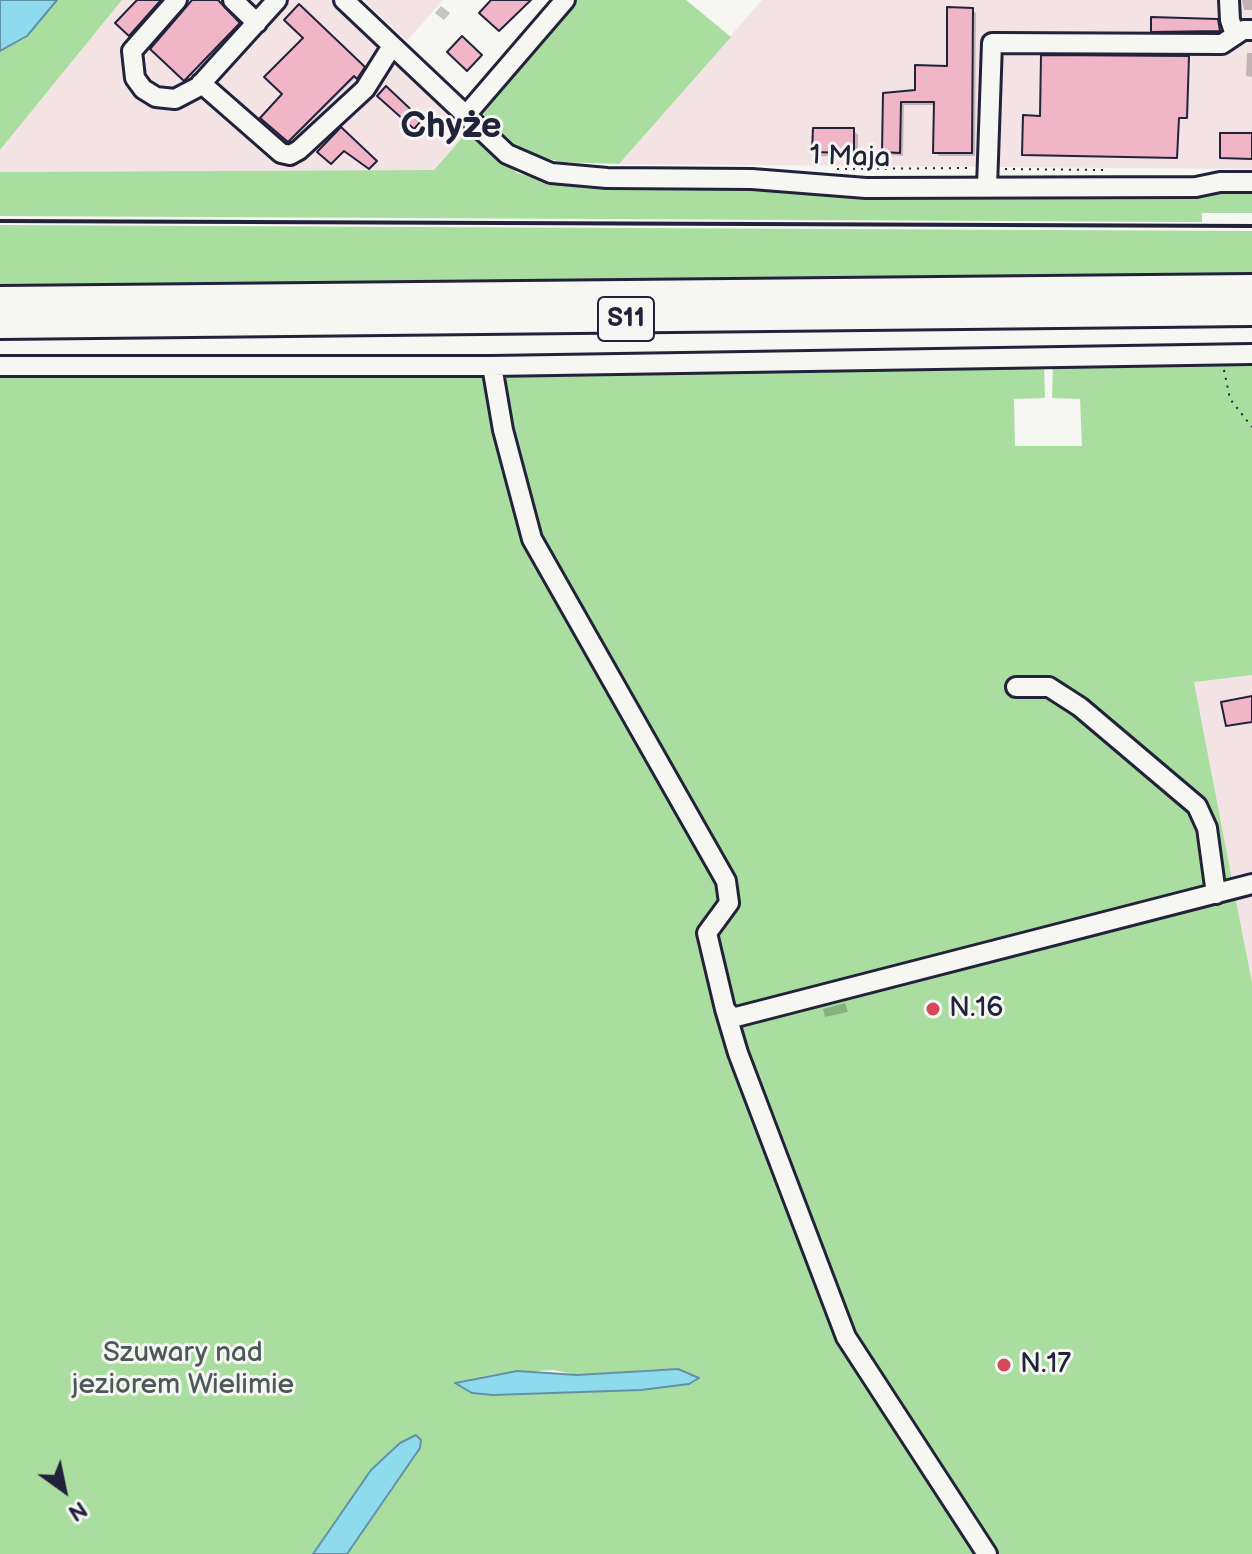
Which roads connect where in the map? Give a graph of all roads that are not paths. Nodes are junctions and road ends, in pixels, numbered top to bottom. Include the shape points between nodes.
1 (177, 0) edge
2 (233, 0) edge
3 (277, 0) edge
4 (344, 0) edge
5 (565, 0) edge
6 (1229, 0) edge
7 (257, 23) junction
8 (1244, 33) edge
9 (392, 46) junction
10 (201, 83) junction
11 (466, 115) junction
12 (988, 177) junction
13 (1252, 182) edge
14 (1252, 288) edge
15 (0, 300) edge
16 (1252, 312) edge
17 (0, 325) edge
18 (1252, 354) edge
19 (0, 366) edge
20 (492, 366) junction
21 (1016, 687) dead end
22 (1252, 884) edge
23 (1216, 894) junction
24 (725, 1009) junction
25 (987, 1554) edge

1 - 10 street via 136,43 131,63 135,78 156,97 175,99
2 - 7 street
3 - 7 street
4 - 9 street, 1 Maja
5 - 11 street
6 - 8 street via 1230,20
7 - 10 street
8 - 12 street via 1222,44 992,43
9 - 10 street via 365,89 290,155 281,153
9 - 11 street, 1 Maja
11 - 12 street, 1 Maja via 522,163 572,177 752,179 866,188
12 - 13 street, 1 Maja via 1196,187
14 - 15 highway, S11
16 - 17 highway, S11
18 - 20 street
19 - 20 street
20 - 24 street via 532,539 726,881 729,903 707,933
21 - 23 street via 1049,687 1080,707 1197,806 1207,828
22 - 23 street
23 - 24 street via 736,1017
24 - 25 street via 846,1337

